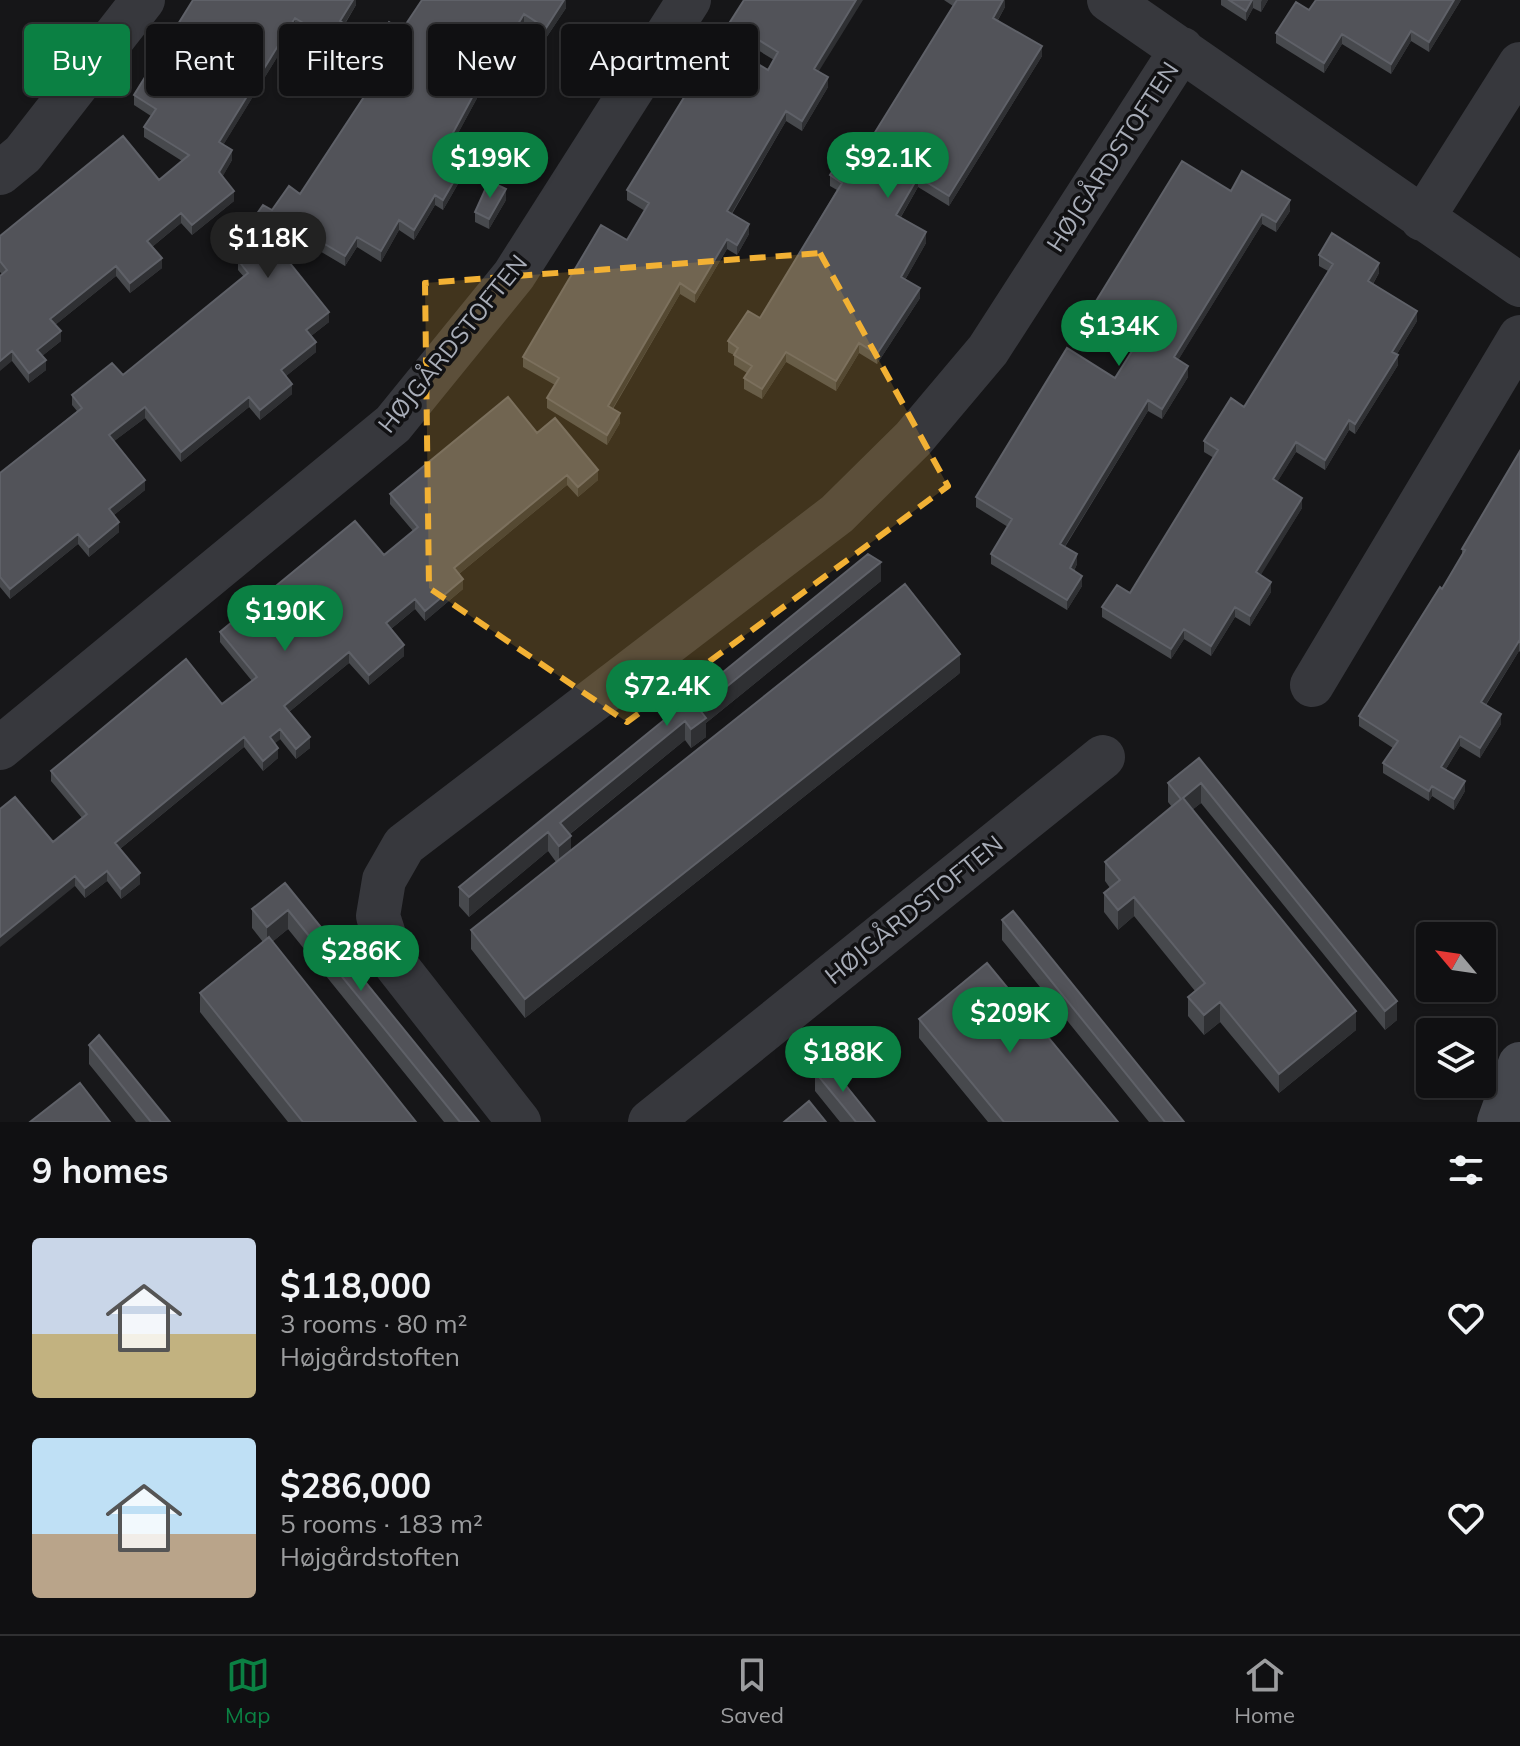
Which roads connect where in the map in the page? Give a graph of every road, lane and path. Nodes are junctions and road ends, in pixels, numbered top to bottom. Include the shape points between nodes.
1 (143, 0) edge
2 (689, 0) edge
3 (1109, 0) edge
4 (1182, 49) junction
5 (1520, 64) edge
6 (0, 173) edge
7 (1422, 219) junction
8 (1520, 285) edge
9 (1520, 337) edge
10 (1312, 685) dead end
11 (0, 748) edge
12 (1103, 757) dead end
13 (1520, 1064) edge
14 (519, 1122) edge
15 (650, 1122) edge
16 (1499, 1122) edge

1 - 6 street via 23,154
2 - 11 street, HØJGÅRDSTOFTEN via 514,275 393,424
3 - 4 street, HØJGÅRDSTOFTEN
4 - 7 street, HØJGÅRDSTOFTEN
4 - 14 street, HØJGÅRDSTOFTEN via 988,350 913,439 837,514 404,845 384,880 378,916 392,960
5 - 7 street
7 - 8 street, HØJGÅRDSTOFTEN
9 - 10 street
12 - 15 street, HØJGÅRDSTOFTEN
13 - 16 street

